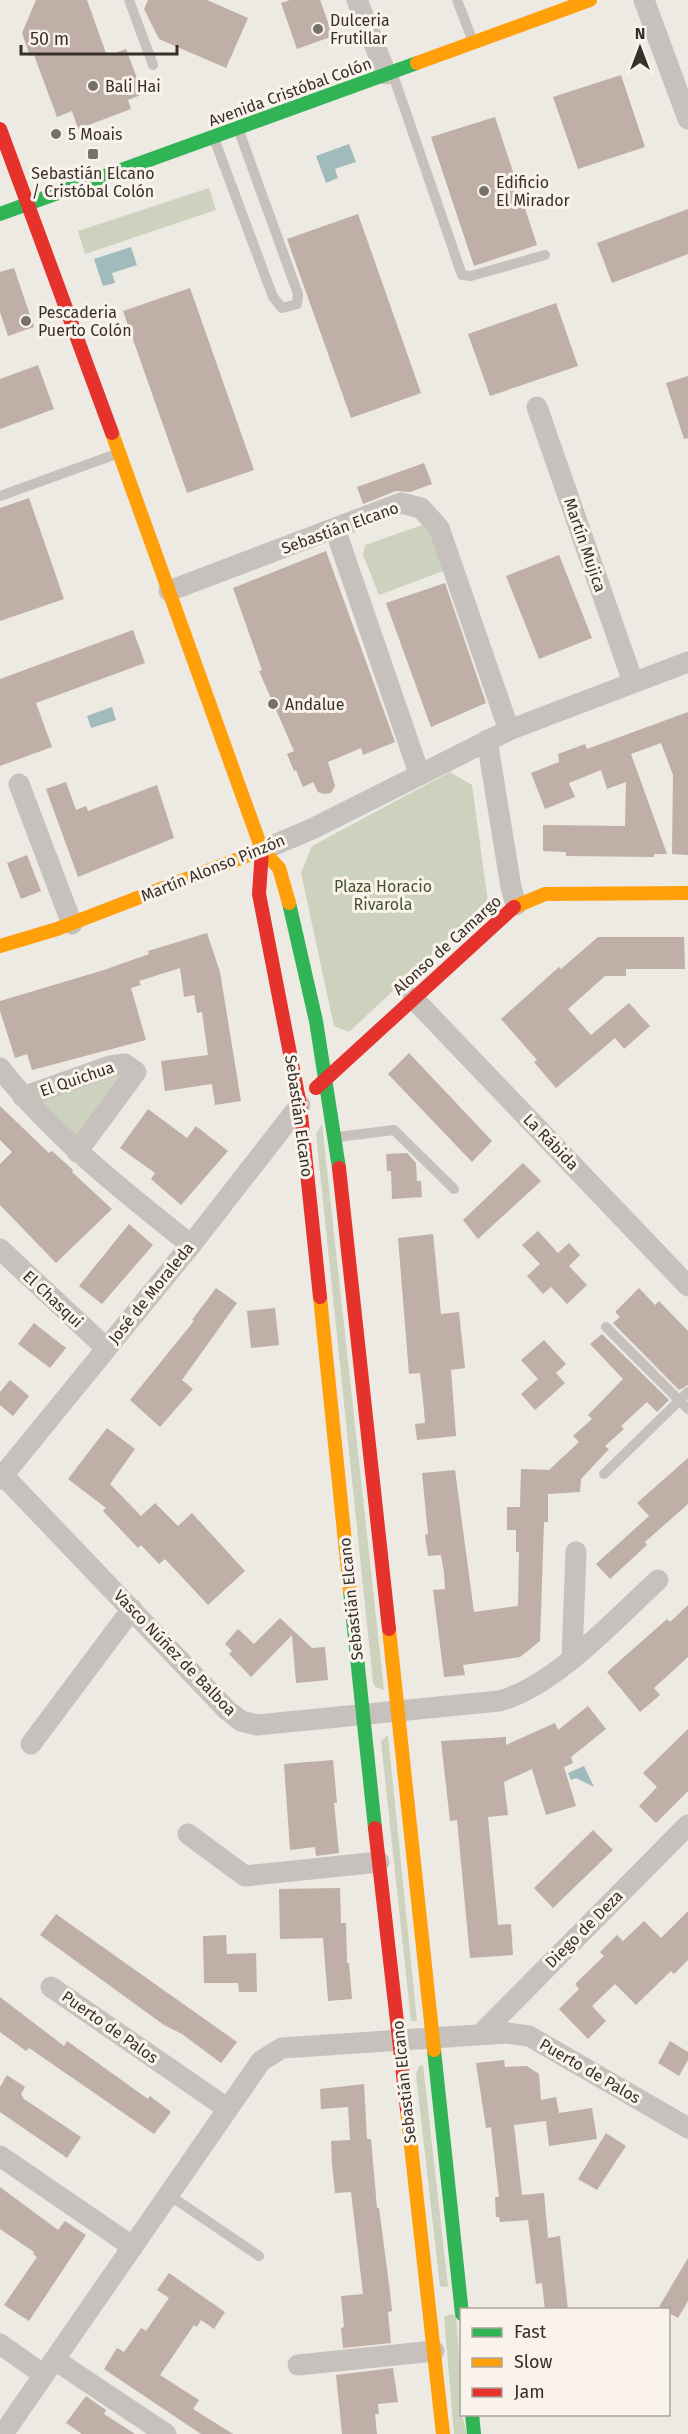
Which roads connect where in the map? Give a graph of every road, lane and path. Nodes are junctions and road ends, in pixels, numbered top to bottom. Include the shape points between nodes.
1 (129, 0) edge
2 (357, 0) edge
3 (457, 0) edge
4 (591, 0) edge
5 (644, 0) edge
6 (474, 42) junction
7 (153, 65) dead end
8 (389, 73) junction
9 (688, 119) edge
10 (238, 128) junction
11 (0, 129) edge
12 (214, 137) junction
13 (29, 203) junction
14 (0, 214) edge
15 (545, 255) dead end
16 (537, 407) dead end
17 (119, 453) junction
18 (0, 495) edge
19 (336, 529) junction
20 (169, 591) junction
21 (688, 662) edge
22 (633, 682) junction
23 (509, 730) junction
24 (487, 740) junction
25 (419, 773) junction
26 (19, 783) dead end
27 (262, 850) junction
28 (688, 893) edge
29 (516, 905) junction
30 (72, 924) junction
31 (0, 946) edge
32 (413, 998) junction
33 (0, 1068) edge
34 (326, 1076) junction
35 (23, 1097) junction
36 (300, 1105) junction
37 (336, 1137) junction
38 (77, 1152) junction
39 (454, 1189) dead end
40 (191, 1245) junction
41 (0, 1249) edge
42 (688, 1286) edge
43 (606, 1327) dead end
44 (106, 1348) junction
45 (688, 1392) edge
46 (680, 1400) junction
47 (688, 1409) edge
48 (604, 1474) dead end
49 (1, 1476) edge
50 (576, 1552) dead end
51 (658, 1580) dead end
52 (132, 1609) junction
53 (572, 1657) junction
54 (396, 1712) junction
55 (363, 1716) junction
56 (31, 1744) dead end
57 (688, 1825) edge
58 (188, 1834) dead end
59 (380, 1862) junction
60 (51, 1986) dead end
61 (482, 2034) junction
62 (432, 2038) junction
63 (400, 2040) junction
64 (228, 2109) junction
65 (688, 2128) edge
66 (0, 2156) edge
67 (169, 2195) junction
68 (133, 2247) junction
69 (259, 2256) dead end
70 (444, 2301) junction
71 (460, 2313) edge
72 (0, 2344) edge
73 (434, 2351) junction
74 (298, 2365) dead end
75 (49, 2367) junction
76 (472, 2416) edge
77 (3, 2434) edge
78 (166, 2434) edge
79 (443, 2434) edge
80 (474, 2434) edge

1 - 7 lane
2 - 8 street
3 - 6 lane
4 - 6 street, Avenida Cristóbal Colón
5 - 9 street
6 - 8 street, Avenida Cristóbal Colón
8 - 10 street, Avenida Cristóbal Colón
8 - 15 lane via 462,275 471,276
10 - 12 street, Avenida Cristóbal Colón
10 - 12 lane via 298,294 297,304 282,308 273,297
11 - 13 street, Sebastián Elcano
12 - 13 street, Avenida Cristóbal Colón
13 - 14 street, Avenida Cristóbal Colón
13 - 17 street, Sebastián Elcano
16 - 22 street, Martín Mujica
17 - 18 lane
17 - 20 street, Sebastián Elcano
19 - 20 street, Sebastián Elcano
19 - 23 street, Sebastián Elcano via 401,503 421,508 439,528
19 - 25 street
20 - 27 street, Sebastián Elcano
21 - 22 street, Martín Alonso Pinzón
22 - 23 street, Martín Alonso Pinzón
23 - 24 street, Martín Alonso Pinzón
24 - 25 street, Martín Alonso Pinzón
24 - 29 street
25 - 27 street, Martín Alonso Pinzón via 312,829
26 - 30 street
27 - 30 street, Martín Alonso Pinzón
27 - 34 street, Sebastián Elcano via 279,868 284,881
27 - 36 street, Sebastián Elcano via 259,894
28 - 29 street, Alonso de Camargo via 545,894
29 - 32 street, Alonso de Camargo
30 - 31 street, Martín Alonso Pinzón
32 - 34 street, Alonso de Camargo
32 - 42 street, La Rábida
33 - 35 street, El Quichua
34 - 36 street, Alonso de Camargo
34 - 37 street, Sebastián Elcano
35 - 38 street, El Quichua
35 - 38 street, El Quichua via 110,1066 125,1064 136,1072
36 - 40 street, José de Moraleda
36 - 55 street, Sebastián Elcano
37 - 39 lane via 394,1130
37 - 54 street, Sebastián Elcano
38 - 40 street, El Quichua
40 - 44 street, José de Moraleda
41 - 44 street, El Chasqui
43 - 46 lane
44 - 49 street, José de Moraleda
45 - 46 lane
46 - 47 lane
46 - 48 lane
49 - 52 street, Vasco Núñez de Balboa
50 - 53 street
51 - 53 street, Vasco Núñez de Balboa
52 - 55 street, Vasco Núñez de Balboa via 241,1721 266,1725
52 - 56 street
53 - 54 street, Vasco Núñez de Balboa via 519,1696
54 - 55 street, Vasco Núñez de Balboa
54 - 62 street, Sebastián Elcano
55 - 59 street, Sebastián Elcano
57 - 61 street, Diego de Deza
58 - 59 street via 245,1876
59 - 63 street, Sebastián Elcano
60 - 64 street, Puerto de Palos
61 - 62 street, Puerto de Palos
61 - 65 street, Puerto de Palos via 530,2036
62 - 63 street, Puerto de Palos
62 - 70 street, Sebastián Elcano
63 - 64 street, Puerto de Palos via 282,2048 261,2061
63 - 70 street, Sebastián Elcano
64 - 67 street, Puerto de Palos
66 - 68 street
67 - 68 street, Puerto de Palos
67 - 69 lane
68 - 75 street, Puerto de Palos
70 - 71 street, Sebastián Elcano
70 - 73 street, Sebastián Elcano
72 - 75 street
73 - 74 street
73 - 79 street, Sebastián Elcano
75 - 77 street, Puerto de Palos
75 - 78 street
76 - 80 street

